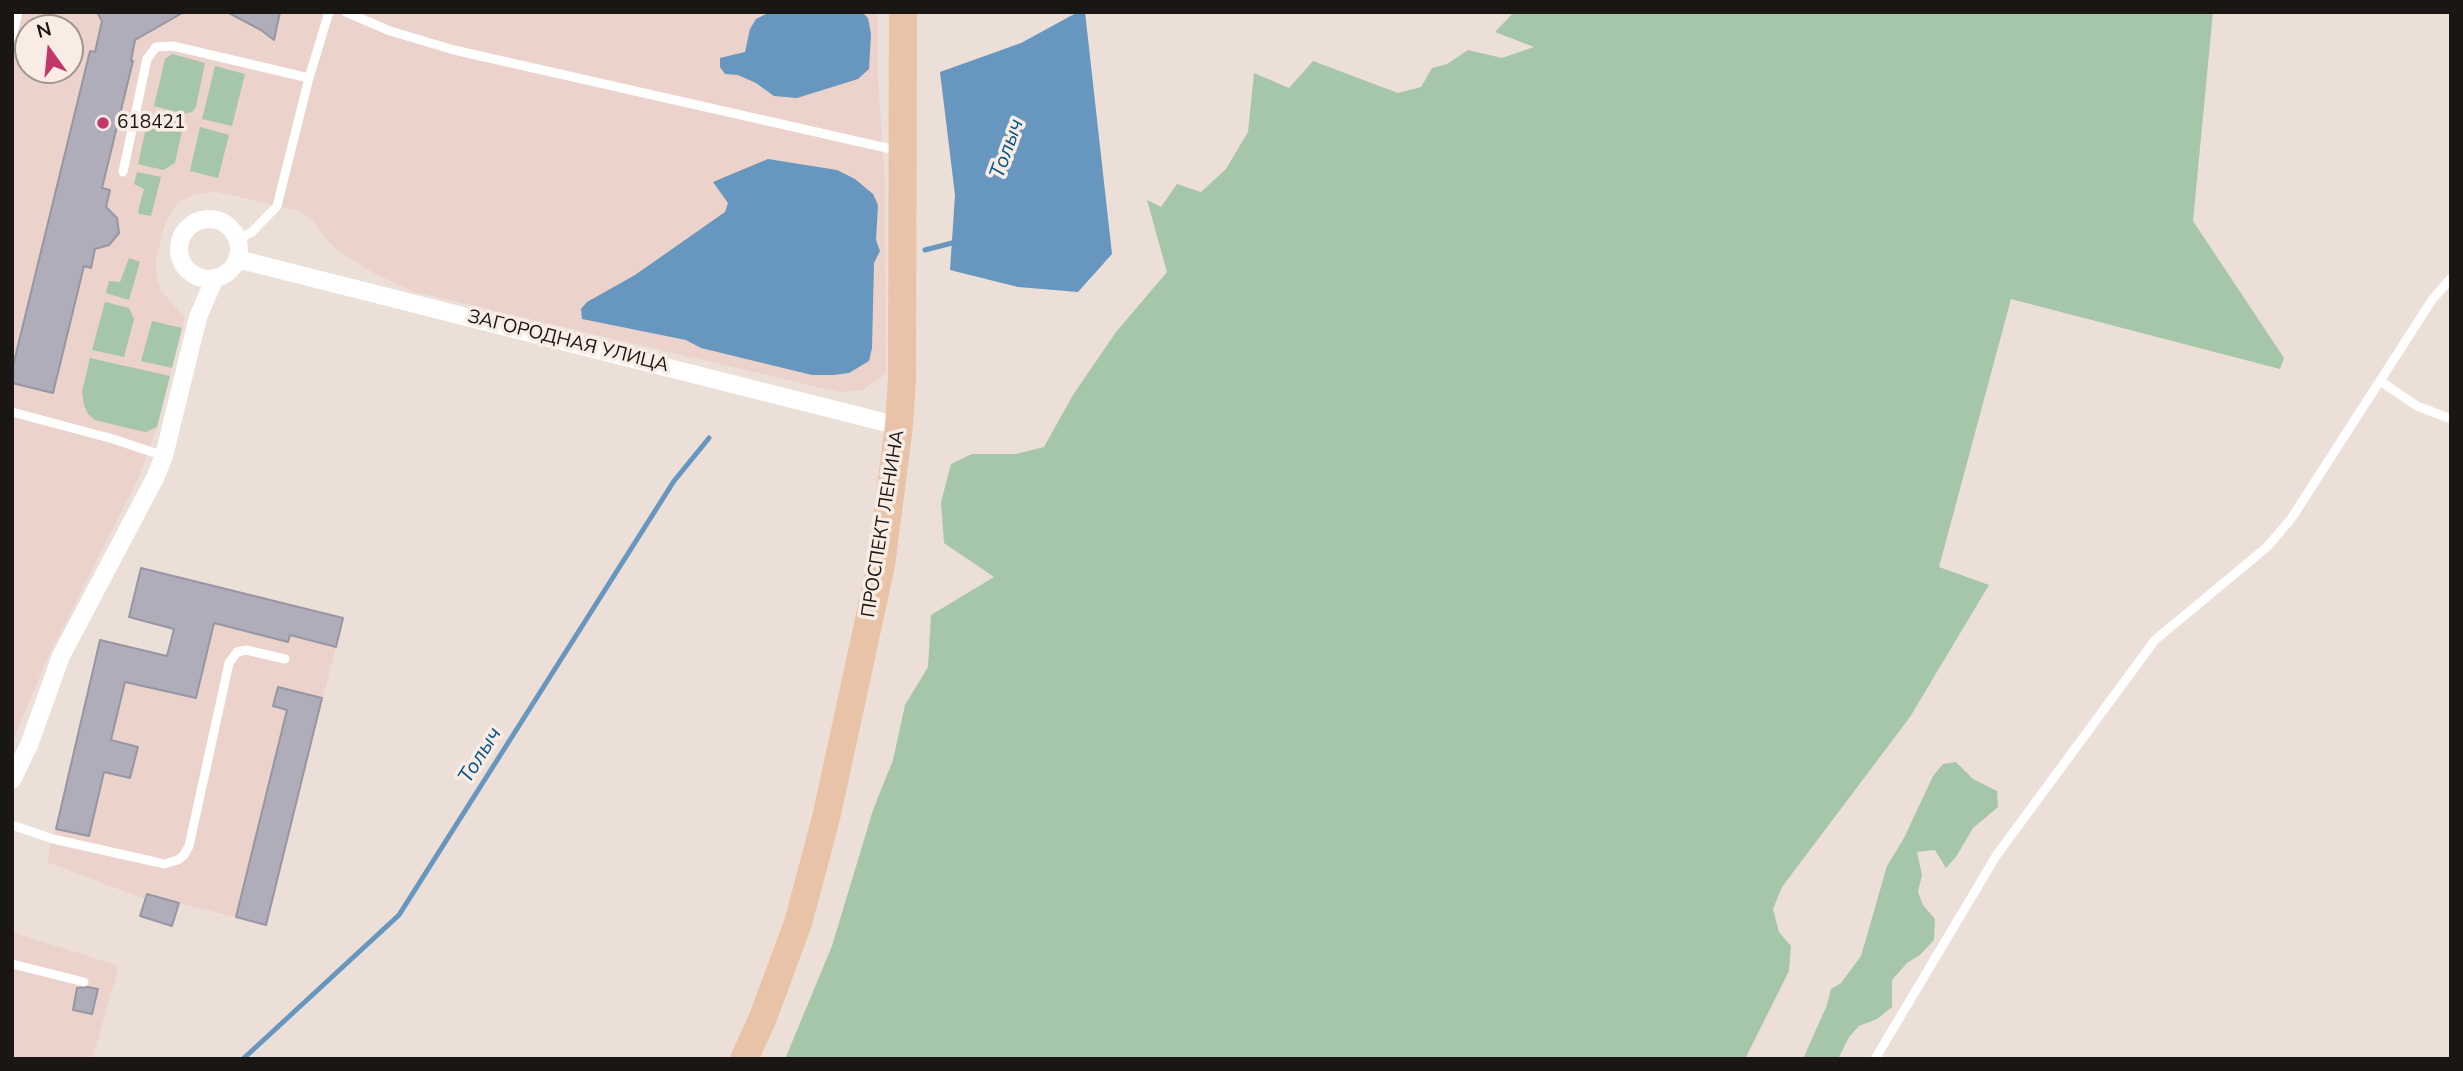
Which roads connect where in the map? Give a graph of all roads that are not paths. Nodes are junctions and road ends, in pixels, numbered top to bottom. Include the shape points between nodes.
1 (18, 12) edge
2 (329, 12) edge
3 (346, 12) edge
4 (903, 12) edge
5 (12, 37) edge
6 (309, 78) junction
7 (904, 152) junction
8 (123, 172) dead end
9 (237, 240) junction
10 (237, 259) junction
11 (215, 278) junction
12 (2451, 278) edge
13 (2380, 381) junction
14 (12, 412) edge
15 (2451, 419) edge
16 (899, 426) junction
17 (164, 456) junction
18 (285, 659) dead end
19 (12, 780) edge
20 (12, 825) edge
21 (12, 964) edge
22 (84, 982) dead end
23 (744, 1059) edge
24 (1875, 1059) edge

1 - 5 lane
2 - 6 lane
3 - 7 lane via 454,50
4 - 7 main road, ПРОСПЕКТ ЛЕНИНА
6 - 8 lane via 173,46 156,47 147,59
6 - 9 lane via 277,206 252,232
7 - 16 main road, ПРОСПЕКТ ЛЕНИНА
9 - 10 street
9 - 11 street via 218,220 199,220 184,232 179,251 187,269
10 - 11 street via 232,268
10 - 16 street, ЗАГОРОДНАЯ УЛИЦА
11 - 17 street via 198,317
12 - 13 lane
13 - 15 lane via 2417,406
13 - 24 lane via 2291,519 2267,547 2155,640 1996,856
14 - 17 lane
16 - 23 main road, ПРОСПЕКТ ЛЕНИНА via 881,565 826,818 798,923
17 - 19 street via 61,656
18 - 20 lane via 246,650 229,663 189,846 178,860 164,864
21 - 22 lane

